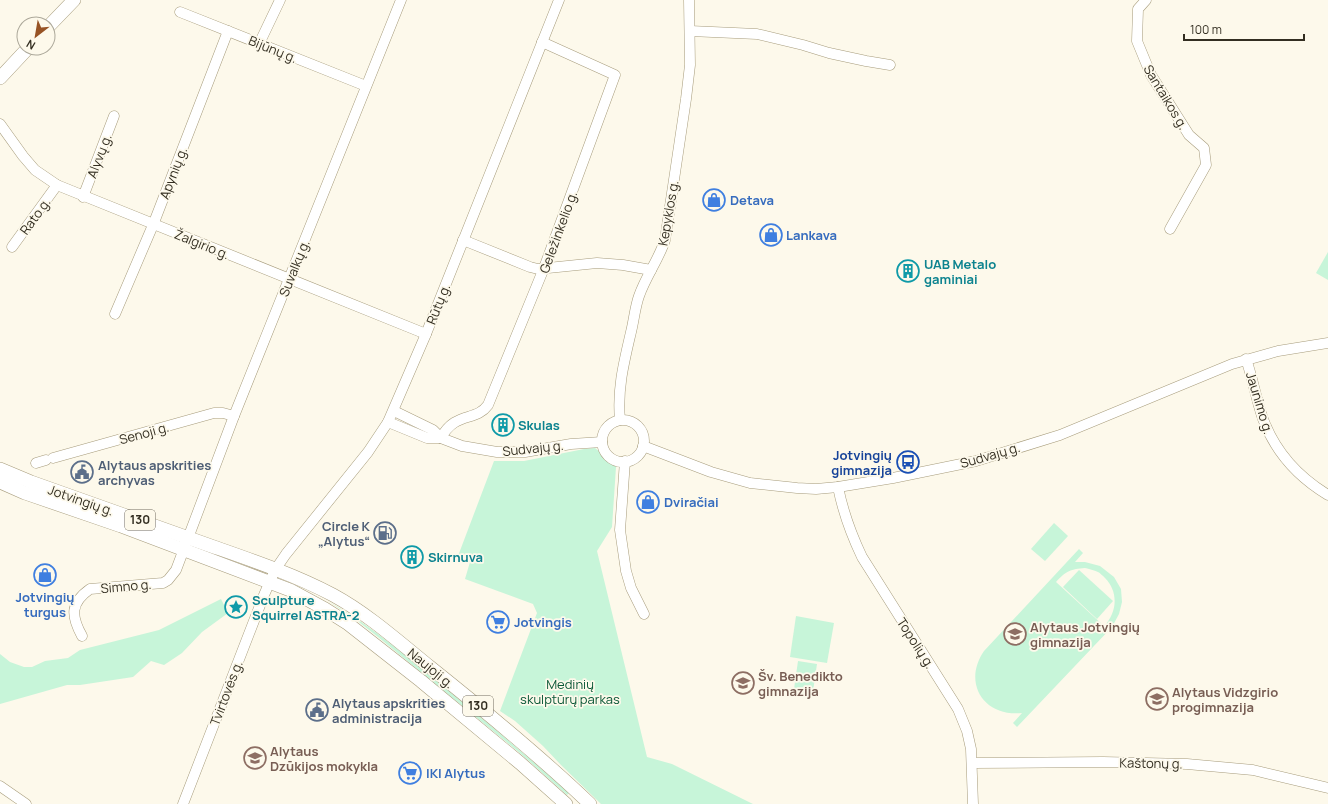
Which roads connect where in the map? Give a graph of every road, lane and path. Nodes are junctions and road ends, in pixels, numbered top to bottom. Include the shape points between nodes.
1 (74, 0) edge
2 (280, 0) edge
3 (401, 0) edge
4 (559, 0) edge
5 (689, 0) edge
6 (1146, 0) edge
7 (180, 12) dead end
8 (56, 19) edge
9 (228, 31) junction
10 (690, 31) junction
11 (542, 42) junction
12 (259, 44) junction
13 (21, 56) edge
14 (890, 64) dead end
15 (0, 78) edge
16 (366, 86) junction
17 (114, 116) dead end
18 (0, 124) edge
19 (57, 185) junction
20 (83, 197) junction
21 (153, 225) junction
22 (1170, 229) dead end
23 (463, 240) junction
24 (12, 246) dead end
25 (544, 268) junction
26 (650, 270) junction
27 (290, 280) junction
28 (115, 314) dead end
29 (426, 334) junction
30 (1328, 343) edge
31 (1246, 359) junction
32 (394, 411) junction
33 (234, 416) junction
34 (620, 420) junction
35 (388, 422) junction
36 (441, 438) junction
37 (602, 442) junction
38 (643, 446) junction
39 (45, 460) dead end
40 (625, 462) junction
41 (0, 469) edge
42 (0, 482) edge
43 (838, 487) junction
44 (1328, 495) edge
45 (186, 543) junction
46 (275, 570) junction
47 (269, 582) junction
48 (644, 614) dead end
49 (82, 636) dead end
50 (972, 763) junction
51 (0, 786) edge
52 (1328, 788) edge
53 (26, 804) edge
54 (183, 804) edge
55 (566, 804) edge
56 (590, 804) edge
57 (973, 804) edge

1 - 8 main road
2 - 12 street
3 - 16 street, Suvalkų g.
4 - 11 street, Rūtų g.
5 - 10 street, Kepyklos g.
6 - 22 street, Santaikos g. via 1138,9 1137,41 1142,56 1154,81 1189,135 1204,148 1206,165
7 - 9 street, Bijūnų g.
9 - 12 street, Bijūnų g.
9 - 21 street, Apynių g.
10 - 14 street via 757,34 829,53
10 - 26 street, Kepyklos g. via 686,99 665,240 661,253
11 - 23 street, Rūtų g.
11 - 25 street, Geležinkelio g. via 615,75
12 - 16 street, Bijūnų g.
13 - 15 main road
16 - 27 street, Suvalkų g.
17 - 20 street, Alyvų g.
18 - 19 street, Žalgirio g. via 35,170
19 - 20 street, Žalgirio g.
19 - 24 street, Rato g.
20 - 21 street, Žalgirio g.
21 - 27 street, Žalgirio g.
21 - 28 street, Apynių g.
23 - 25 street via 530,267
23 - 29 street, Rūtų g.
25 - 26 street via 597,263
25 - 36 street, Geležinkelio g. via 488,405 481,412 451,424
26 - 34 street, Kepyklos g. via 639,296 620,380
27 - 29 street, Žalgirio g.
27 - 33 street, Suvalkų g.
29 - 32 street, Rūtų g.
30 - 31 street, Sudvajų g. via 1297,347
31 - 43 street, Sudvajų g. via 1060,435 976,461
31 - 44 street, Jaunimo g. via 1262,418 1272,440 1300,474
32 - 35 street, Rūtų g.
32 - 36 street, Sudvajų g. via 433,430
33 - 39 street, Senoji g. via 223,412 214,413
33 - 45 street, Suvalkų g.
34 - 37 street via 605,430
34 - 38 street via 637,425 643,434
35 - 36 street, Sudvajų g. via 427,438
35 - 46 street, Rūtų g. via 368,452
36 - 37 street, Sudvajų g. via 472,448 512,453
37 - 40 street via 609,456
38 - 40 street via 638,455
38 - 43 street, Sudvajų g. via 711,472 750,483 816,489
40 - 48 street via 620,530 627,577
41 - 45 main road, Jotvingių g. / 130
42 - 45 main road, Jotvingių g. via 25,493
43 - 50 street, Topolių g. via 851,536 862,557 958,709 967,731
45 - 46 main road, Jotvingių g. / 130
45 - 47 main road, Jotvingių g.
45 - 49 street, Simno g. via 176,570 162,583 90,589 85,593 73,614
46 - 47 street, Rūtų g.
46 - 56 main road, Naujoji g. / 130 via 334,595 378,625 542,760
47 - 54 street, Tvirtovės g.
47 - 55 main road, Naujoji g. / 130 via 304,596 352,626 520,763
50 - 52 street, Kaštonų g. via 1186,764 1253,770
50 - 57 street, Topolių g.
51 - 53 street

